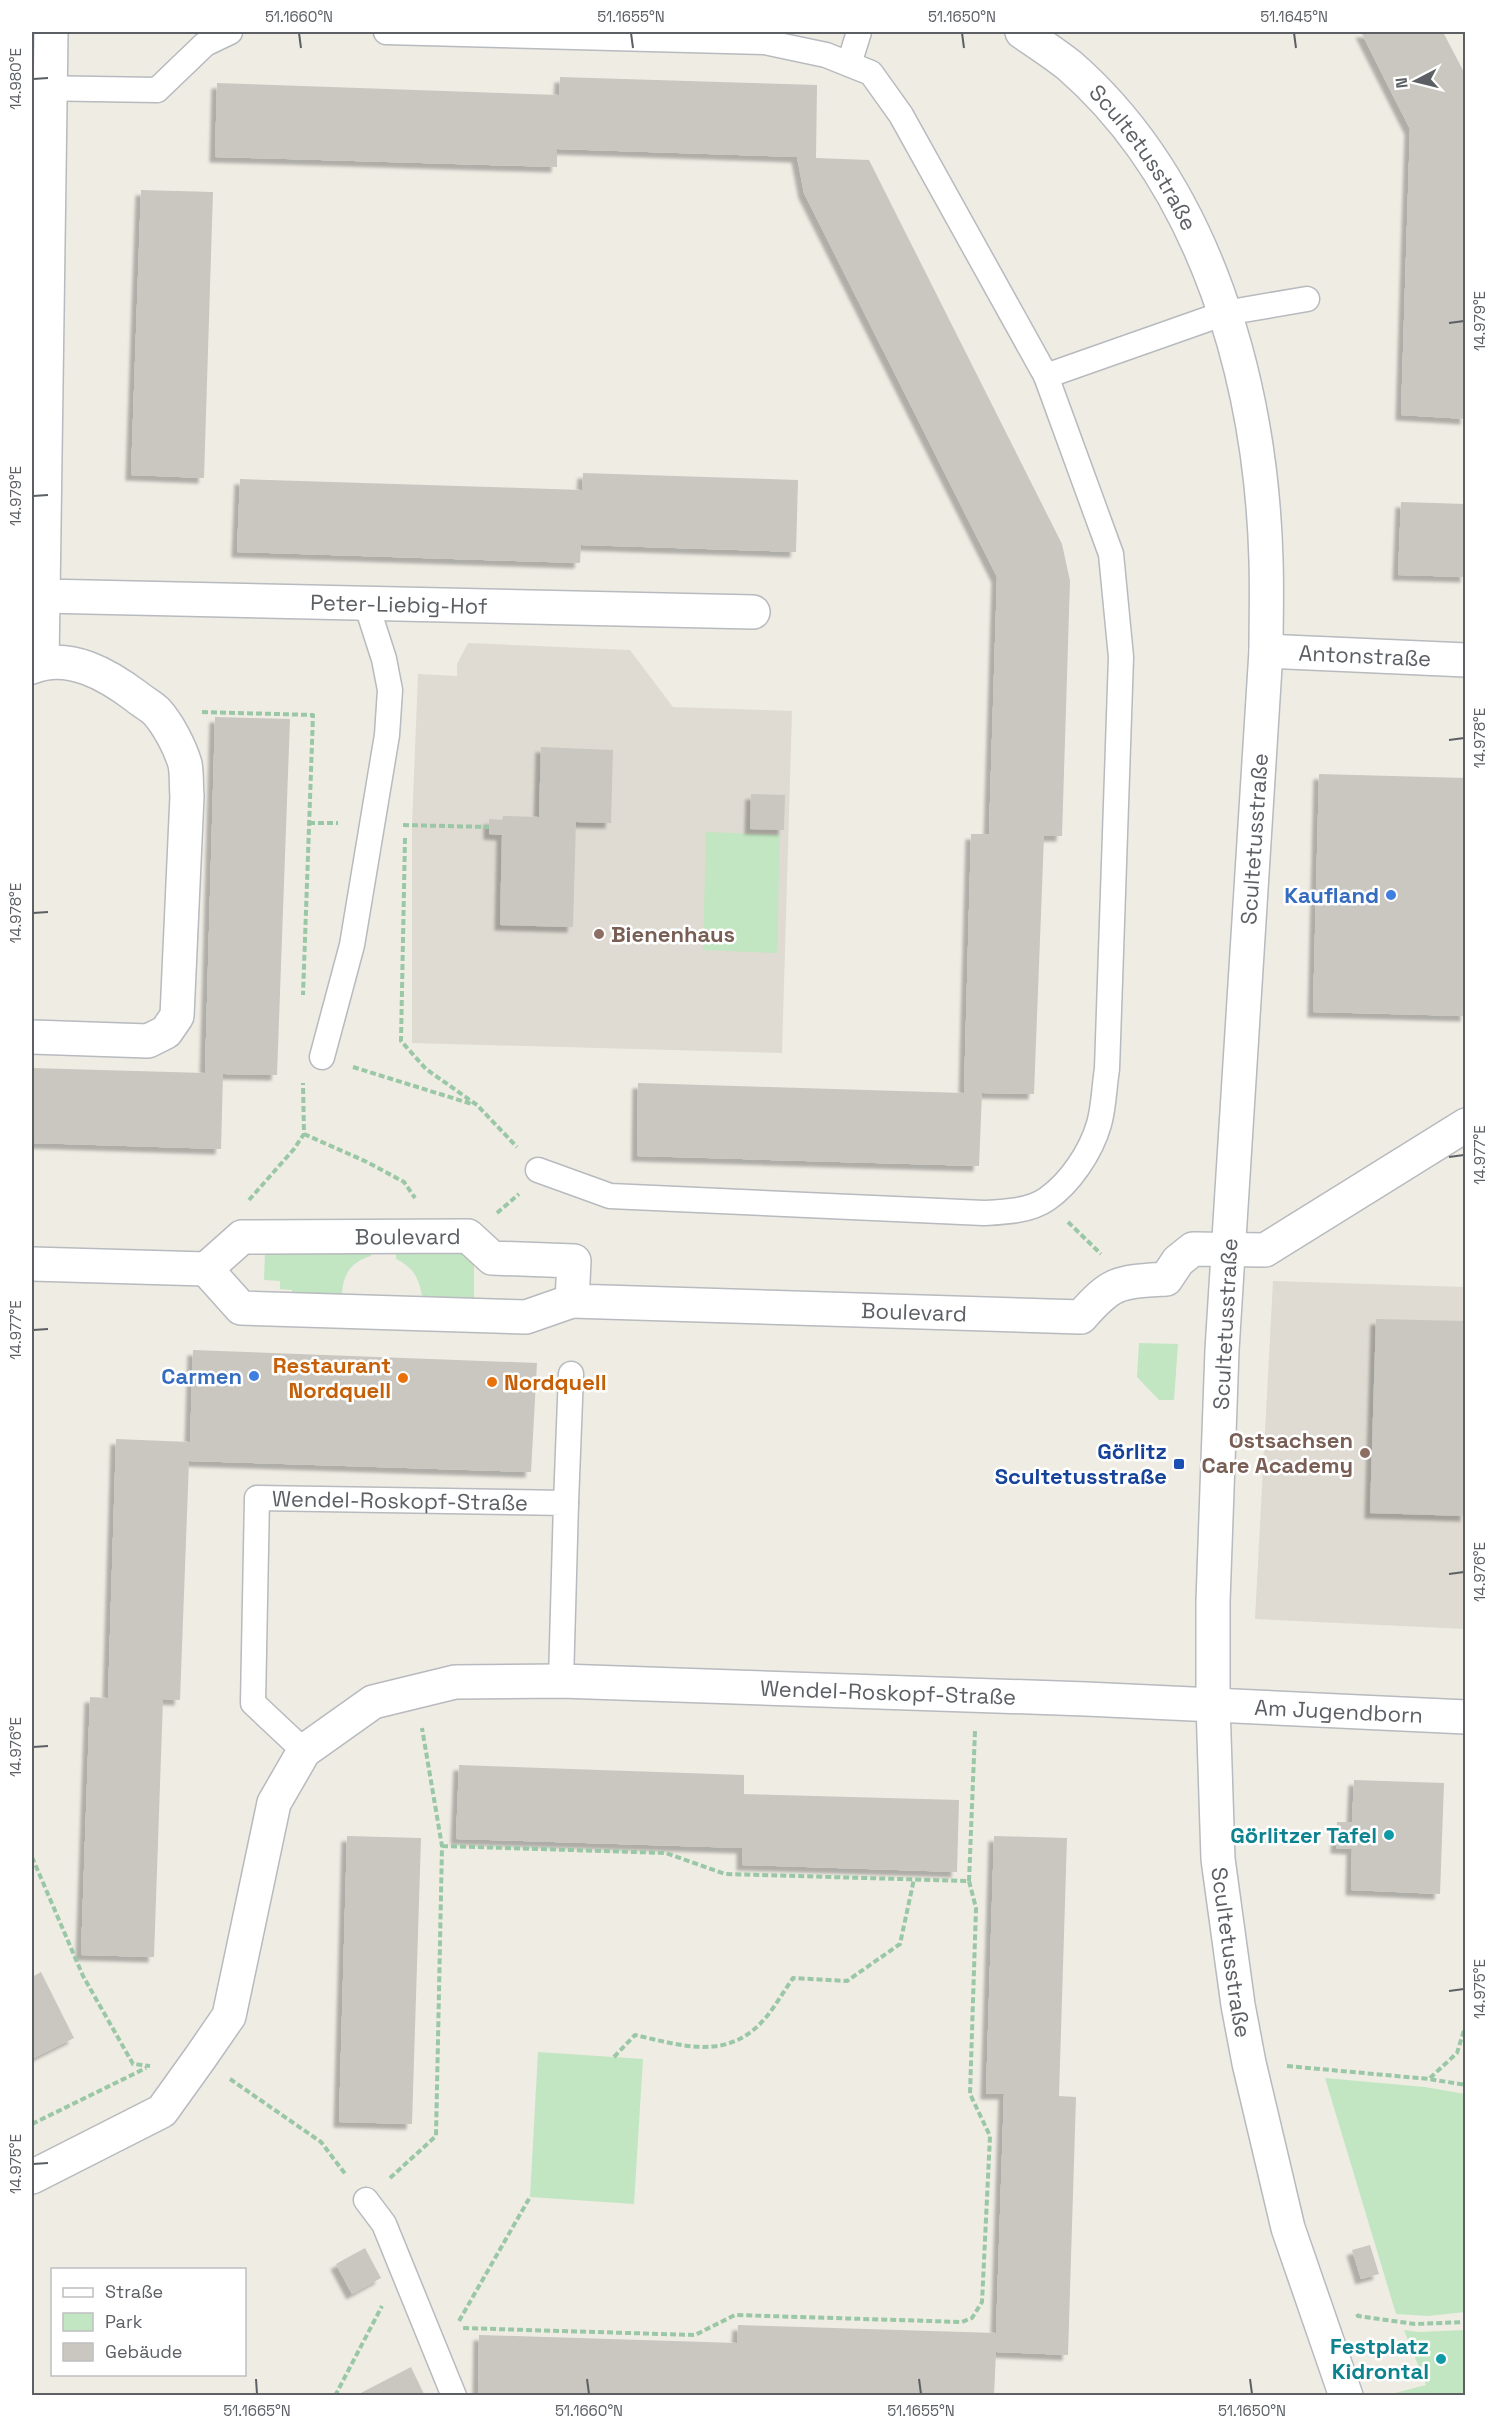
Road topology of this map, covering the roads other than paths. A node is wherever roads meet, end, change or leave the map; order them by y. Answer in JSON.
{"nodes":[{"id":1,"x":51,"y":32,"type":"edge"},
{"id":2,"x":230,"y":32,"type":"edge"},
{"id":3,"x":386,"y":32,"type":"edge"},
{"id":4,"x":859,"y":32,"type":"edge"},
{"id":5,"x":1022,"y":32,"type":"edge"},
{"id":6,"x":849,"y":64,"type":"junction"},
{"id":7,"x":41,"y":89,"type":"edge"},
{"id":8,"x":1307,"y":299,"type":"dead end"},
{"id":9,"x":1225,"y":313,"type":"junction"},
{"id":10,"x":1046,"y":376,"type":"junction"},
{"id":11,"x":43,"y":596,"type":"junction"},
{"id":12,"x":366,"y":603,"type":"junction"},
{"id":13,"x":753,"y":612,"type":"dead end"},
{"id":14,"x":1266,"y":651,"type":"junction"},
{"id":15,"x":1466,"y":660,"type":"edge"},
{"id":16,"x":37,"y":665,"type":"edge"},
{"id":17,"x":32,"y":1037,"type":"edge"},
{"id":18,"x":322,"y":1057,"type":"road end"},
{"id":19,"x":1466,"y":1125,"type":"edge"},
{"id":20,"x":538,"y":1170,"type":"road end"},
{"id":21,"x":1228,"y":1250,"type":"junction"},
{"id":22,"x":32,"y":1264,"type":"edge"},
{"id":23,"x":206,"y":1269,"type":"junction"},
{"id":24,"x":572,"y":1301,"type":"junction"},
{"id":25,"x":571,"y":1374,"type":"dead end"},
{"id":26,"x":566,"y":1503,"type":"junction"},
{"id":27,"x":561,"y":1681,"type":"junction"},
{"id":28,"x":1213,"y":1704,"type":"junction"},
{"id":29,"x":1466,"y":1717,"type":"edge"},
{"id":30,"x":304,"y":1751,"type":"junction"},
{"id":31,"x":32,"y":2177,"type":"edge"},
{"id":32,"x":366,"y":2200,"type":"road end"},
{"id":33,"x":1345,"y":2395,"type":"edge"},
{"id":34,"x":454,"y":2396,"type":"edge"}],
"edges":[{"from":1,"to":7,"type":"street"},
{"from":2,"to":7,"type":"lane"},
{"from":3,"to":6,"type":"lane"},
{"from":4,"to":6,"type":"lane"},
{"from":5,"to":9,"type":"street","name":"Scultetusstraße"},
{"from":6,"to":10,"type":"lane"},
{"from":7,"to":11,"type":"street"},
{"from":8,"to":9,"type":"lane"},
{"from":9,"to":10,"type":"lane"},
{"from":9,"to":14,"type":"street","name":"Scultetusstraße"},
{"from":10,"to":20,"type":"lane"},
{"from":11,"to":12,"type":"street","name":"Peter-Liebig-Hof"},
{"from":11,"to":16,"type":"street"},
{"from":12,"to":13,"type":"street","name":"Peter-Liebig-Hof"},
{"from":12,"to":18,"type":"lane"},
{"from":14,"to":15,"type":"street","name":"Antonstraße"},
{"from":14,"to":21,"type":"street","name":"Scultetusstraße"},
{"from":16,"to":17,"type":"street"},
{"from":19,"to":21,"type":"street"},
{"from":21,"to":24,"type":"street","name":"Boulevard"},
{"from":21,"to":28,"type":"street","name":"Scultetusstraße"},
{"from":22,"to":23,"type":"street"},
{"from":23,"to":24,"type":"street","name":"Boulevard"},
{"from":23,"to":24,"type":"street","name":"Boulevard"},
{"from":25,"to":26,"type":"lane"},
{"from":26,"to":27,"type":"lane"},
{"from":26,"to":30,"type":"lane","name":"Wendel-Roskopf-Straße"},
{"from":27,"to":28,"type":"street","name":"Wendel-Roskopf-Straße"},
{"from":27,"to":30,"type":"street","name":"Wendel-Roskopf-Straße"},
{"from":28,"to":29,"type":"street","name":"Am Jugendborn"},
{"from":28,"to":33,"type":"street","name":"Scultetusstraße"},
{"from":30,"to":31,"type":"street","name":"Wendel-Roskopf-Straße"},
{"from":32,"to":34,"type":"lane"}]}
